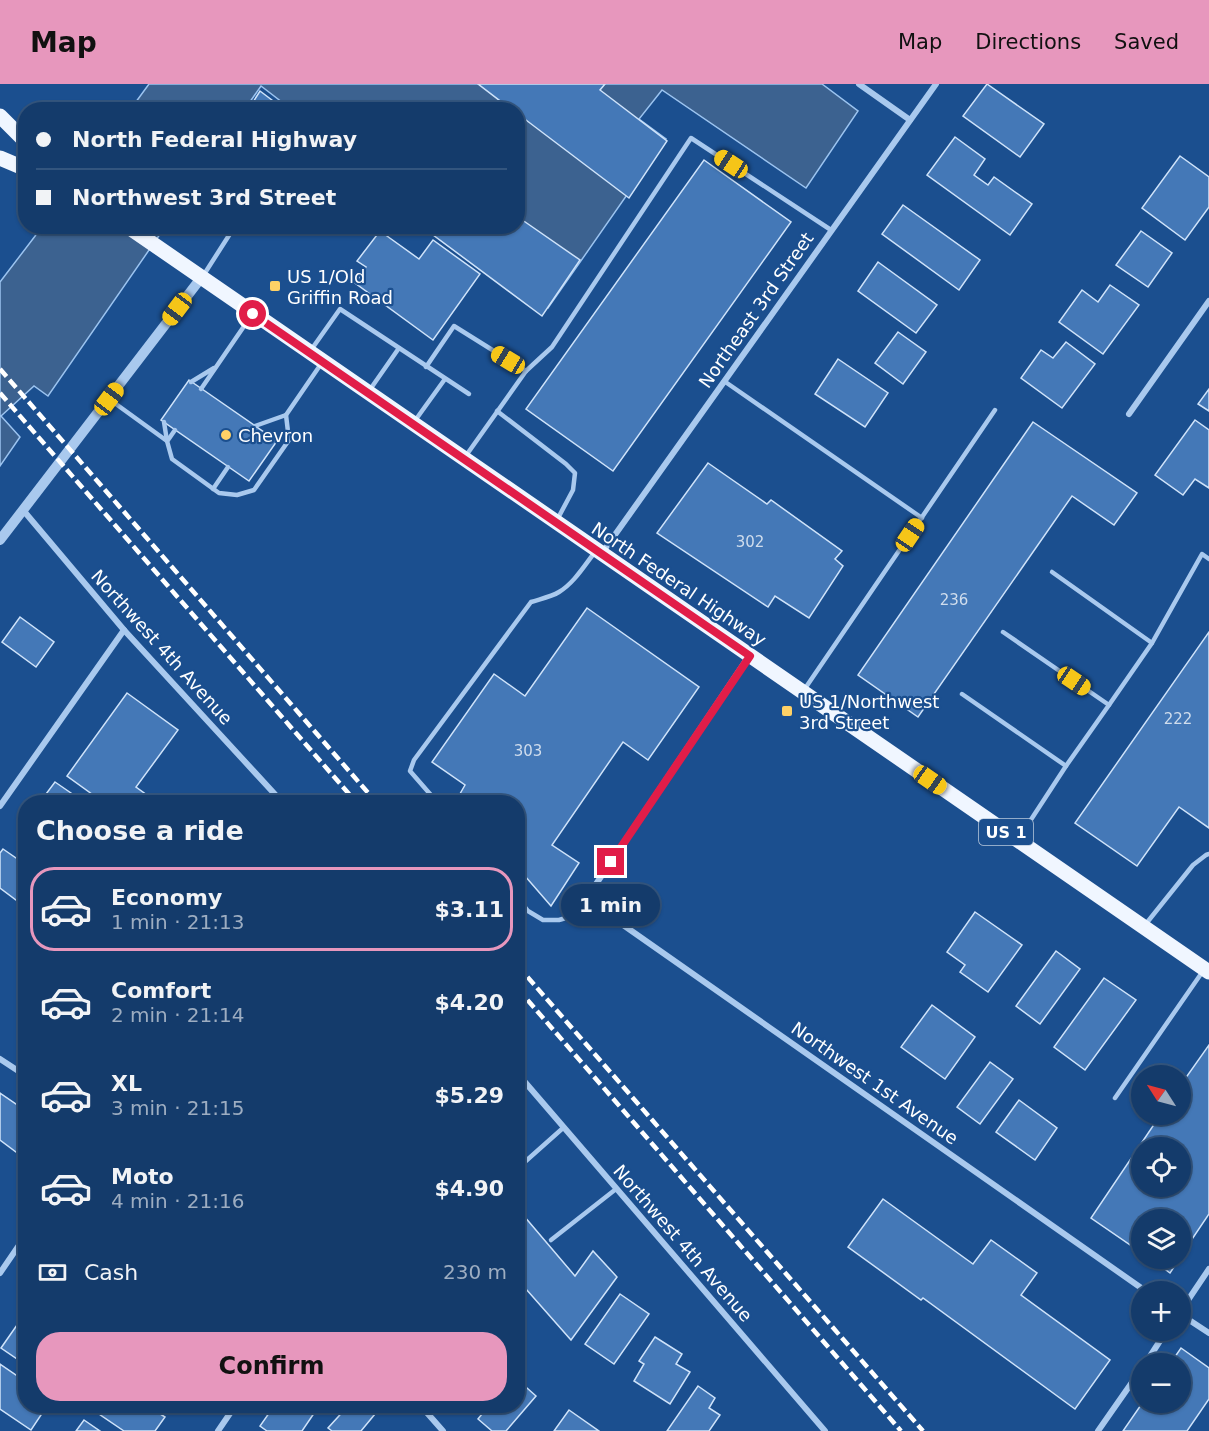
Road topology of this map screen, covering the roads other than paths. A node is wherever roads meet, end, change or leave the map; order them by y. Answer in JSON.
{"nodes":[{"id":1,"x":859,"y":84,"type":"edge"},
{"id":2,"x":936,"y":84,"type":"edge"},
{"id":3,"x":0,"y":116,"type":"edge"},
{"id":4,"x":910,"y":120,"type":"junction"},
{"id":5,"x":18,"y":134,"type":"edge"},
{"id":6,"x":0,"y":158,"type":"edge"},
{"id":7,"x":18,"y":166,"type":"edge"},
{"id":8,"x":831,"y":230,"type":"junction"},
{"id":9,"x":138,"y":234,"type":"edge"},
{"id":10,"x":230,"y":234,"type":"edge"},
{"id":11,"x":201,"y":278,"type":"junction"},
{"id":12,"x":1209,"y":301,"type":"edge"},
{"id":13,"x":253,"y":314,"type":"junction"},
{"id":14,"x":399,"y":348,"type":"junction"},
{"id":15,"x":310,"y":353,"type":"junction"},
{"id":16,"x":323,"y":362,"type":"junction"},
{"id":17,"x":217,"y":367,"type":"junction"},
{"id":18,"x":426,"y":367,"type":"junction"},
{"id":19,"x":526,"y":371,"type":"junction"},
{"id":20,"x":445,"y":379,"type":"junction"},
{"id":21,"x":724,"y":381,"type":"junction"},
{"id":22,"x":191,"y":382,"type":"dead end"},
{"id":23,"x":201,"y":389,"type":"dead end"},
{"id":24,"x":368,"y":393,"type":"junction"},
{"id":25,"x":469,"y":394,"type":"dead end"},
{"id":26,"x":109,"y":399,"type":"junction"},
{"id":27,"x":995,"y":410,"type":"dead end"},
{"id":28,"x":497,"y":411,"type":"junction"},
{"id":29,"x":1130,"y":414,"type":"dead end"},
{"id":30,"x":286,"y":415,"type":"junction"},
{"id":31,"x":164,"y":422,"type":"dead end"},
{"id":32,"x":413,"y":424,"type":"junction"},
{"id":33,"x":255,"y":426,"type":"dead end"},
{"id":34,"x":175,"y":430,"type":"dead end"},
{"id":35,"x":167,"y":441,"type":"junction"},
{"id":36,"x":463,"y":459,"type":"junction"},
{"id":37,"x":228,"y":467,"type":"dead end"},
{"id":38,"x":213,"y":489,"type":"junction"},
{"id":39,"x":23,"y":510,"type":"junction"},
{"id":40,"x":922,"y":518,"type":"junction"},
{"id":41,"x":555,"y":522,"type":"junction"},
{"id":42,"x":0,"y":540,"type":"edge"},
{"id":43,"x":599,"y":552,"type":"junction"},
{"id":44,"x":1209,"y":560,"type":"edge"},
{"id":45,"x":1052,"y":572,"type":"dead end"},
{"id":46,"x":124,"y":630,"type":"junction"},
{"id":47,"x":1003,"y":632,"type":"dead end"},
{"id":48,"x":1152,"y":643,"type":"junction"},
{"id":49,"x":750,"y":656,"type":"junction"},
{"id":50,"x":803,"y":693,"type":"junction"},
{"id":51,"x":962,"y":694,"type":"dead end"},
{"id":52,"x":1109,"y":705,"type":"junction"},
{"id":53,"x":1066,"y":766,"type":"junction"},
{"id":54,"x":276,"y":795,"type":"edge"},
{"id":55,"x":431,"y":795,"type":"edge"},
{"id":56,"x":0,"y":806,"type":"edge"},
{"id":57,"x":1018,"y":840,"type":"junction"},
{"id":58,"x":1209,"y":854,"type":"edge"},
{"id":59,"x":586,"y":900,"type":"junction"},
{"id":60,"x":525,"y":907,"type":"edge"},
{"id":61,"x":1143,"y":927,"type":"junction"},
{"id":62,"x":1207,"y":971,"type":"edge"},
{"id":63,"x":0,"y":1059,"type":"edge"},
{"id":64,"x":18,"y":1071,"type":"edge"},
{"id":65,"x":525,"y":1082,"type":"edge"},
{"id":66,"x":1114,"y":1098,"type":"dead end"},
{"id":67,"x":563,"y":1128,"type":"junction"},
{"id":68,"x":525,"y":1162,"type":"edge"},
{"id":69,"x":616,"y":1189,"type":"junction"},
{"id":70,"x":551,"y":1239,"type":"dead end"},
{"id":71,"x":18,"y":1247,"type":"edge"},
{"id":72,"x":1209,"y":1269,"type":"edge"},
{"id":73,"x":0,"y":1273,"type":"edge"},
{"id":74,"x":1132,"y":1281,"type":"edge"},
{"id":75,"x":1191,"y":1296,"type":"edge"},
{"id":76,"x":1191,"y":1321,"type":"edge"},
{"id":77,"x":1209,"y":1334,"type":"edge"},
{"id":78,"x":1131,"y":1384,"type":"edge"},
{"id":79,"x":230,"y":1413,"type":"edge"},
{"id":80,"x":427,"y":1413,"type":"edge"},
{"id":81,"x":218,"y":1431,"type":"edge"},
{"id":82,"x":443,"y":1431,"type":"edge"},
{"id":83,"x":825,"y":1431,"type":"edge"},
{"id":84,"x":1098,"y":1431,"type":"edge"}],
"edges":[{"from":1,"to":4,"type":"street"},
{"from":2,"to":4,"type":"street","name":"Northeast 3rd Street"},
{"from":3,"to":5,"type":"main road"},
{"from":4,"to":8,"type":"street","name":"Northeast 3rd Street"},
{"from":6,"to":7,"type":"main road"},
{"from":8,"to":19,"type":"lane"},
{"from":8,"to":21,"type":"street","name":"Northeast 3rd Street"},
{"from":9,"to":11,"type":"main road","name":"North Federal Highway","number":"US 1"},
{"from":10,"to":11,"type":"lane"},
{"from":11,"to":13,"type":"main road","name":"North Federal Highway","number":"US 1"},
{"from":11,"to":26,"type":"street"},
{"from":12,"to":29,"type":"street"},
{"from":13,"to":15,"type":"main road","name":"North Federal Highway","number":"US 1"},
{"from":13,"to":17,"type":"lane"},
{"from":14,"to":15,"type":"lane"},
{"from":14,"to":18,"type":"lane"},
{"from":14,"to":24,"type":"lane"},
{"from":15,"to":16,"type":"main road","name":"North Federal Highway","number":"US 1"},
{"from":16,"to":24,"type":"main road","name":"North Federal Highway","number":"US 1"},
{"from":16,"to":30,"type":"lane"},
{"from":17,"to":22,"type":"lane"},
{"from":17,"to":23,"type":"lane"},
{"from":18,"to":19,"type":"lane"},
{"from":18,"to":20,"type":"lane"},
{"from":19,"to":28,"type":"lane"},
{"from":20,"to":25,"type":"lane"},
{"from":20,"to":32,"type":"lane"},
{"from":21,"to":40,"type":"lane"},
{"from":21,"to":43,"type":"street","name":"Northeast 3rd Street"},
{"from":24,"to":32,"type":"main road","name":"North Federal Highway","number":"US 1"},
{"from":26,"to":35,"type":"lane"},
{"from":26,"to":39,"type":"street"},
{"from":27,"to":40,"type":"lane"},
{"from":28,"to":36,"type":"lane"},
{"from":28,"to":41,"type":"lane"},
{"from":30,"to":33,"type":"lane"},
{"from":30,"to":38,"type":"lane"},
{"from":31,"to":35,"type":"lane"},
{"from":32,"to":36,"type":"main road","name":"North Federal Highway","number":"US 1"},
{"from":34,"to":35,"type":"lane"},
{"from":35,"to":38,"type":"lane"},
{"from":36,"to":41,"type":"main road","name":"North Federal Highway","number":"US 1"},
{"from":37,"to":38,"type":"lane"},
{"from":39,"to":42,"type":"street"},
{"from":39,"to":46,"type":"street","name":"Northwest 4th Avenue"},
{"from":40,"to":50,"type":"lane"},
{"from":41,"to":43,"type":"main road","name":"North Federal Highway","number":"US 1"},
{"from":43,"to":49,"type":"main road","name":"North Federal Highway","number":"US 1"},
{"from":43,"to":55,"type":"lane"},
{"from":44,"to":48,"type":"lane"},
{"from":45,"to":48,"type":"lane"},
{"from":46,"to":54,"type":"street","name":"Northwest 4th Avenue"},
{"from":46,"to":56,"type":"street"},
{"from":47,"to":52,"type":"lane"},
{"from":48,"to":52,"type":"lane"},
{"from":49,"to":50,"type":"main road","name":"North Federal Highway","number":"US 1"},
{"from":49,"to":59,"type":"street"},
{"from":50,"to":57,"type":"main road","name":"North Federal Highway","number":"US 1"},
{"from":51,"to":53,"type":"lane"},
{"from":52,"to":53,"type":"lane"},
{"from":53,"to":57,"type":"lane"},
{"from":57,"to":61,"type":"main road","name":"North Federal Highway","number":"US 1"},
{"from":58,"to":61,"type":"lane"},
{"from":59,"to":60,"type":"lane"},
{"from":59,"to":74,"type":"street","name":"Northwest 1st Avenue"},
{"from":61,"to":62,"type":"main road","name":"North Federal Highway","number":"US 1"},
{"from":62,"to":66,"type":"lane"},
{"from":63,"to":64,"type":"street"},
{"from":65,"to":67,"type":"street","name":"Northwest 4th Avenue"},
{"from":67,"to":68,"type":"lane"},
{"from":67,"to":69,"type":"street","name":"Northwest 4th Avenue"},
{"from":69,"to":70,"type":"lane"},
{"from":69,"to":83,"type":"street","name":"Northwest 4th Avenue"},
{"from":71,"to":73,"type":"street"},
{"from":72,"to":75,"type":"street"},
{"from":76,"to":77,"type":"street"},
{"from":78,"to":84,"type":"street"},
{"from":79,"to":81,"type":"street"},
{"from":80,"to":82,"type":"street"}]}
